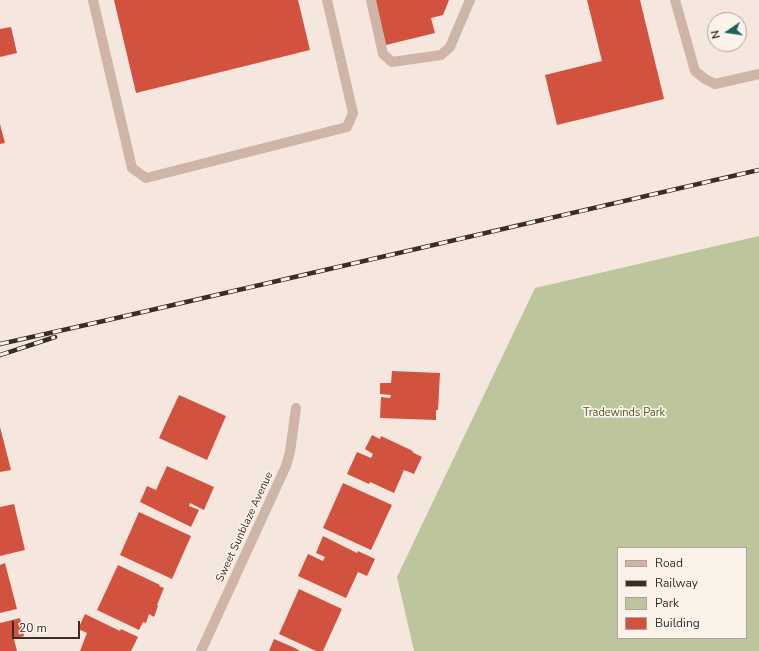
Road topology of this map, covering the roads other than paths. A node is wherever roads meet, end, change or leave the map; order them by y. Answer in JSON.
{"nodes":[{"id":1,"x":93,"y":0,"type":"edge"},
{"id":2,"x":327,"y":0,"type":"edge"},
{"id":3,"x":371,"y":0,"type":"edge"},
{"id":4,"x":470,"y":0,"type":"edge"},
{"id":5,"x":675,"y":0,"type":"edge"},
{"id":6,"x":759,"y":74,"type":"edge"},
{"id":7,"x":296,"y":408,"type":"dead end"},
{"id":8,"x":201,"y":651,"type":"edge"}],
"edges":[{"from":1,"to":2,"type":"street"},
{"from":3,"to":4,"type":"street"},
{"from":5,"to":6,"type":"street"},
{"from":7,"to":8,"type":"street","name":"Sweet Sunblaze Avenue"}]}
